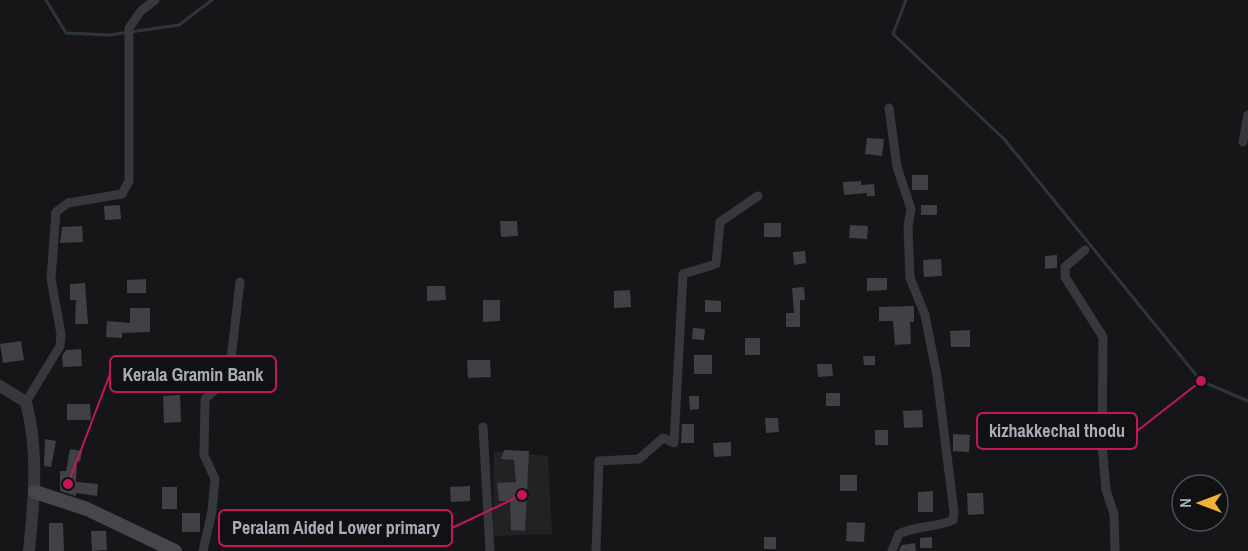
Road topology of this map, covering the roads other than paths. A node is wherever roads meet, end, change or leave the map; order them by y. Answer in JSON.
{"nodes":[{"id":1,"x":155,"y":0,"type":"edge"},
{"id":2,"x":890,"y":108,"type":"dead end"},
{"id":3,"x":1248,"y":115,"type":"edge"},
{"id":4,"x":1243,"y":142,"type":"dead end"},
{"id":5,"x":758,"y":196,"type":"dead end"},
{"id":6,"x":1085,"y":250,"type":"dead end"},
{"id":7,"x":240,"y":282,"type":"dead end"},
{"id":8,"x":0,"y":386,"type":"edge"},
{"id":9,"x":26,"y":402,"type":"junction"},
{"id":10,"x":483,"y":427,"type":"dead end"},
{"id":11,"x":35,"y":492,"type":"junction"},
{"id":12,"x":29,"y":551,"type":"edge"},
{"id":13,"x":175,"y":551,"type":"edge"},
{"id":14,"x":203,"y":551,"type":"edge"},
{"id":15,"x":490,"y":551,"type":"edge"},
{"id":16,"x":596,"y":551,"type":"edge"},
{"id":17,"x":892,"y":551,"type":"edge"},
{"id":18,"x":1115,"y":551,"type":"edge"}],
"edges":[{"from":1,"to":9,"type":"street"},
{"from":2,"to":17,"type":"street"},
{"from":3,"to":4,"type":"street"},
{"from":5,"to":16,"type":"street"},
{"from":6,"to":18,"type":"street"},
{"from":7,"to":14,"type":"street"},
{"from":8,"to":9,"type":"street"},
{"from":9,"to":11,"type":"street"},
{"from":10,"to":15,"type":"street"},
{"from":11,"to":12,"type":"street"},
{"from":11,"to":13,"type":"main road"}]}
